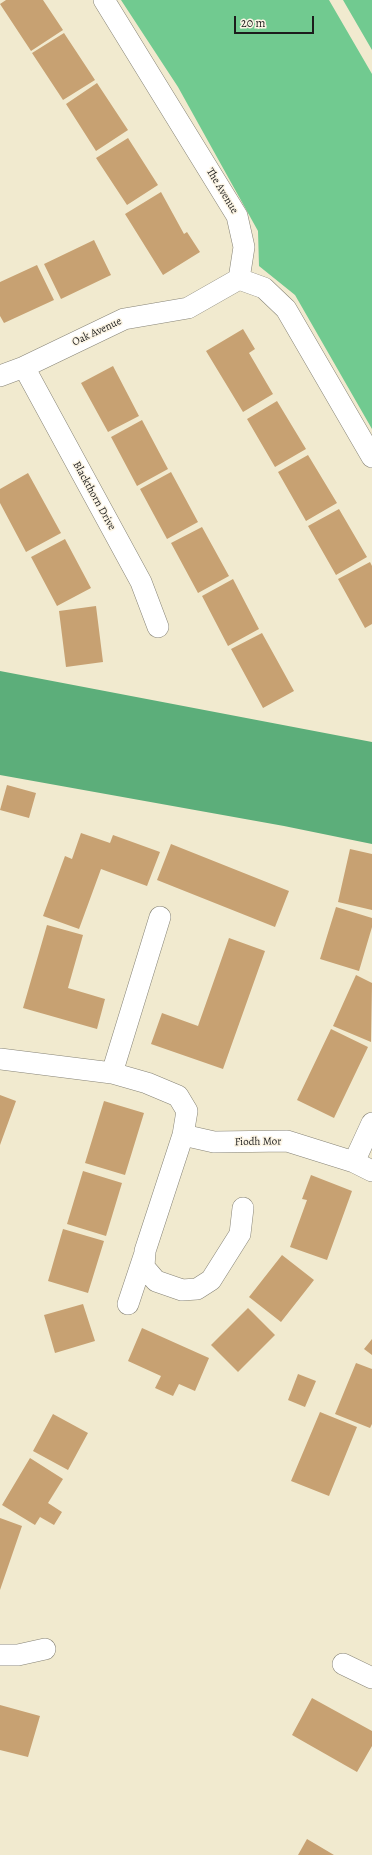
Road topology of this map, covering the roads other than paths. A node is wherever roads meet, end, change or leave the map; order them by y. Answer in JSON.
{"nodes":[{"id":1,"x":104,"y":0,"type":"edge"},
{"id":2,"x":239,"y":279,"type":"junction"},
{"id":3,"x":24,"y":367,"type":"junction"},
{"id":4,"x":0,"y":376,"type":"edge"},
{"id":5,"x":372,"y":457,"type":"edge"},
{"id":6,"x":158,"y":627,"type":"dead end"},
{"id":7,"x":160,"y":917,"type":"dead end"},
{"id":8,"x":0,"y":1059,"type":"edge"},
{"id":9,"x":112,"y":1073,"type":"junction"},
{"id":10,"x":372,"y":1123,"type":"edge"},
{"id":11,"x":183,"y":1135,"type":"junction"},
{"id":12,"x":363,"y":1166,"type":"edge"},
{"id":13,"x":243,"y":1208,"type":"dead end"},
{"id":14,"x":145,"y":1251,"type":"junction"},
{"id":15,"x":128,"y":1304,"type":"dead end"},
{"id":16,"x":45,"y":1649,"type":"dead end"},
{"id":17,"x":0,"y":1655,"type":"edge"},
{"id":18,"x":343,"y":1664,"type":"dead end"},
{"id":19,"x":372,"y":1678,"type":"edge"}],
"edges":[{"from":1,"to":2,"type":"street","name":"The Avenue"},
{"from":2,"to":3,"type":"street","name":"Oak Avenue"},
{"from":2,"to":5,"type":"street"},
{"from":3,"to":4,"type":"street","name":"Oak Avenue"},
{"from":3,"to":6,"type":"street","name":"Blackthorn Drive"},
{"from":7,"to":9,"type":"street"},
{"from":8,"to":9,"type":"street"},
{"from":9,"to":11,"type":"street"},
{"from":10,"to":12,"type":"street","name":"Fiodh Mor"},
{"from":11,"to":12,"type":"street","name":"Fiodh Mor"},
{"from":11,"to":14,"type":"street"},
{"from":13,"to":14,"type":"street"},
{"from":14,"to":15,"type":"street"},
{"from":16,"to":17,"type":"street"},
{"from":18,"to":19,"type":"street"}]}
